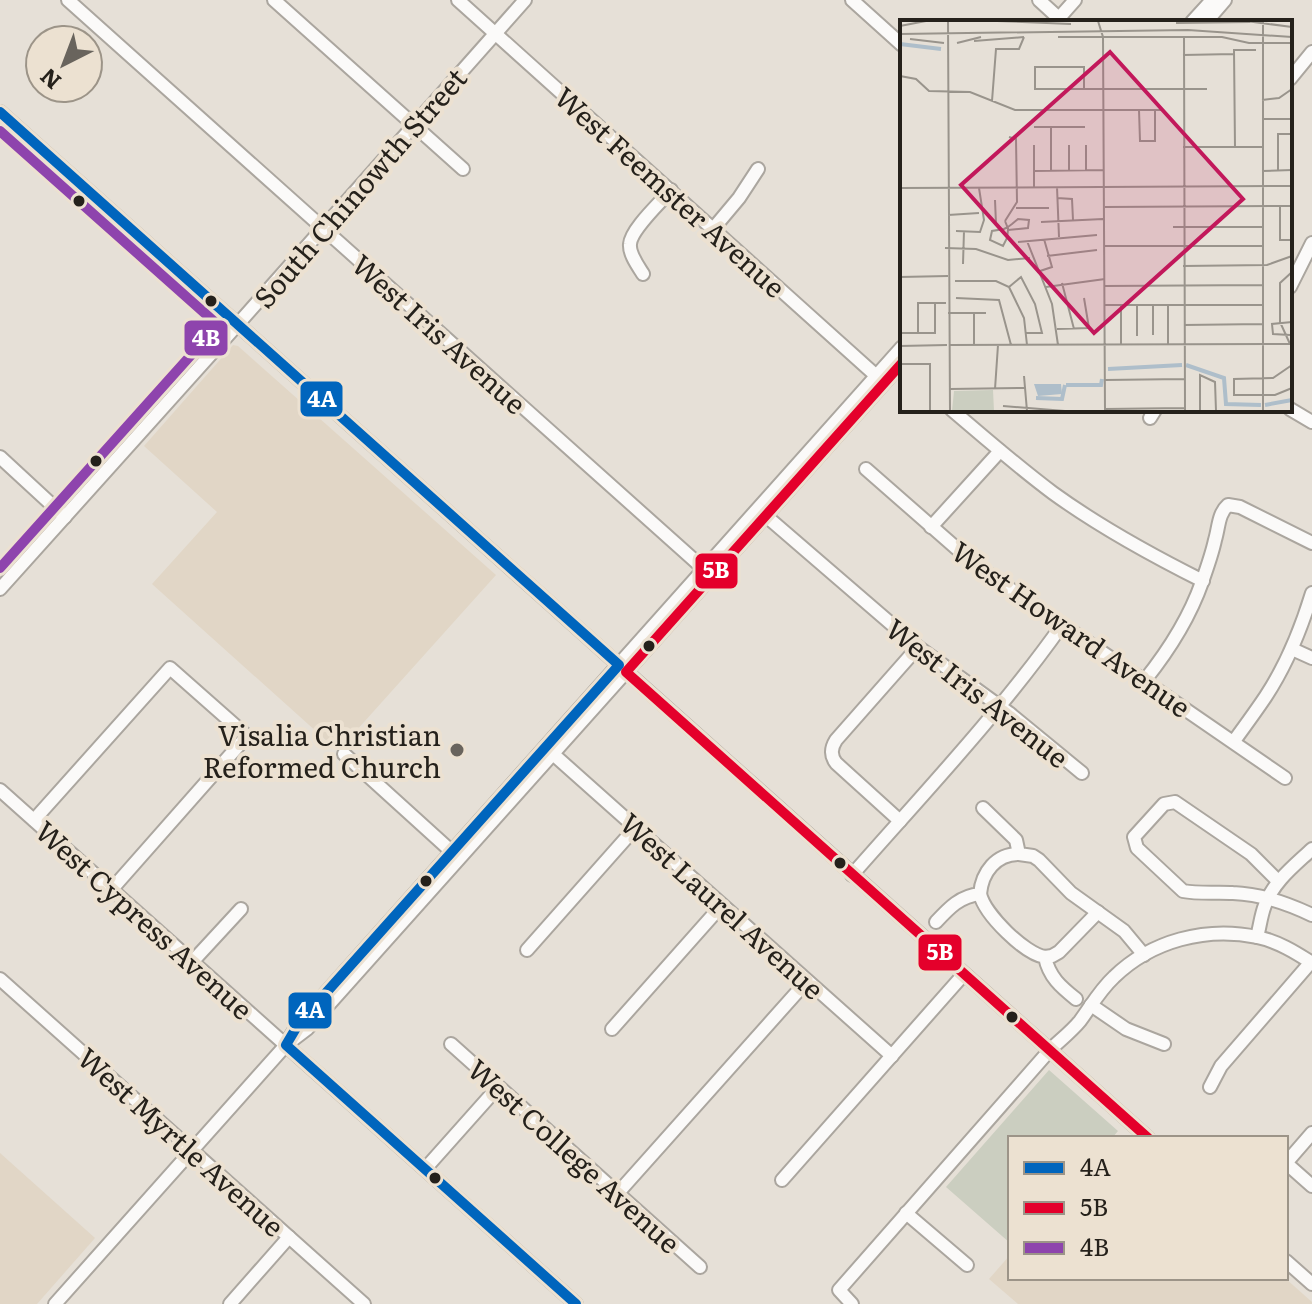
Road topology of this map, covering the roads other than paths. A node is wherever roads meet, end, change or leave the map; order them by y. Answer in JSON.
{"nodes":[{"id":1,"x":68,"y":0,"type":"edge"},
{"id":2,"x":274,"y":0,"type":"edge"},
{"id":3,"x":458,"y":0,"type":"edge"},
{"id":4,"x":525,"y":0,"type":"edge"},
{"id":5,"x":852,"y":0,"type":"edge"},
{"id":6,"x":1039,"y":0,"type":"edge"},
{"id":7,"x":1075,"y":0,"type":"edge"},
{"id":8,"x":1212,"y":0,"type":"edge"},
{"id":9,"x":1225,"y":0,"type":"edge"},
{"id":10,"x":1061,"y":20,"type":"edge"},
{"id":11,"x":1194,"y":20,"type":"edge"},
{"id":12,"x":1208,"y":20,"type":"edge"},
{"id":13,"x":495,"y":34,"type":"junction"},
{"id":14,"x":900,"y":43,"type":"edge"},
{"id":15,"x":1312,"y":52,"type":"edge"},
{"id":16,"x":1292,"y":77,"type":"edge"},
{"id":17,"x":0,"y":112,"type":"edge"},
{"id":18,"x":413,"y":125,"type":"junction"},
{"id":19,"x":463,"y":169,"type":"dead end"},
{"id":20,"x":758,"y":169,"type":"dead end"},
{"id":21,"x":671,"y":190,"type":"junction"},
{"id":22,"x":322,"y":228,"type":"junction"},
{"id":23,"x":713,"y":229,"type":"junction"},
{"id":24,"x":1312,"y":243,"type":"edge"},
{"id":25,"x":643,"y":274,"type":"dead end"},
{"id":26,"x":1292,"y":283,"type":"edge"},
{"id":27,"x":238,"y":324,"type":"junction"},
{"id":28,"x":900,"y":350,"type":"edge"},
{"id":29,"x":900,"y":365,"type":"edge"},
{"id":30,"x":881,"y":379,"type":"junction"},
{"id":31,"x":1292,"y":410,"type":"edge"},
{"id":32,"x":954,"y":412,"type":"edge"},
{"id":33,"x":1312,"y":422,"type":"edge"},
{"id":34,"x":1000,"y":451,"type":"junction"},
{"id":35,"x":0,"y":457,"type":"edge"},
{"id":36,"x":866,"y":469,"type":"dead end"},
{"id":37,"x":766,"y":516,"type":"junction"},
{"id":38,"x":65,"y":517,"type":"junction"},
{"id":39,"x":931,"y":527,"type":"junction"},
{"id":40,"x":1312,"y":543,"type":"edge"},
{"id":41,"x":719,"y":568,"type":"junction"},
{"id":42,"x":704,"y":569,"type":"junction"},
{"id":43,"x":1203,"y":581,"type":"junction"},
{"id":44,"x":0,"y":589,"type":"edge"},
{"id":45,"x":1312,"y":593,"type":"edge"},
{"id":46,"x":1062,"y":625,"type":"junction"},
{"id":47,"x":918,"y":647,"type":"junction"},
{"id":48,"x":1292,"y":649,"type":"junction"},
{"id":49,"x":1312,"y":658,"type":"edge"},
{"id":50,"x":622,"y":669,"type":"junction"},
{"id":51,"x":1145,"y":680,"type":"junction"},
{"id":52,"x":1001,"y":707,"type":"junction"},
{"id":53,"x":1234,"y":741,"type":"junction"},
{"id":54,"x":344,"y":754,"type":"dead end"},
{"id":55,"x":553,"y":754,"type":"junction"},
{"id":56,"x":536,"y":757,"type":"junction"},
{"id":57,"x":1082,"y":773,"type":"dead end"},
{"id":58,"x":1285,"y":778,"type":"dead end"},
{"id":59,"x":0,"y":790,"type":"edge"},
{"id":60,"x":983,"y":808,"type":"dead end"},
{"id":61,"x":34,"y":820,"type":"junction"},
{"id":62,"x":900,"y":821,"type":"junction"},
{"id":63,"x":636,"y":827,"type":"junction"},
{"id":64,"x":1312,"y":849,"type":"edge"},
{"id":65,"x":451,"y":851,"type":"junction"},
{"id":66,"x":1019,"y":854,"type":"junction"},
{"id":67,"x":852,"y":875,"type":"junction"},
{"id":68,"x":1278,"y":881,"type":"junction"},
{"id":69,"x":112,"y":889,"type":"junction"},
{"id":70,"x":980,"y":894,"type":"junction"},
{"id":71,"x":425,"y":898,"type":"junction"},
{"id":72,"x":1268,"y":899,"type":"junction"},
{"id":73,"x":722,"y":905,"type":"junction"},
{"id":74,"x":241,"y":909,"type":"dead end"},
{"id":75,"x":1098,"y":912,"type":"junction"},
{"id":76,"x":1312,"y":915,"type":"edge"},
{"id":77,"x":936,"y":922,"type":"dead end"},
{"id":78,"x":1257,"y":937,"type":"junction"},
{"id":79,"x":527,"y":950,"type":"dead end"},
{"id":80,"x":1144,"y":955,"type":"junction"},
{"id":81,"x":1045,"y":957,"type":"junction"},
{"id":82,"x":193,"y":961,"type":"junction"},
{"id":83,"x":1311,"y":963,"type":"edge"},
{"id":84,"x":964,"y":974,"type":"junction"},
{"id":85,"x":0,"y":979,"type":"edge"},
{"id":86,"x":807,"y":981,"type":"junction"},
{"id":87,"x":1076,"y":999,"type":"dead end"},
{"id":88,"x":1091,"y":1005,"type":"junction"},
{"id":89,"x":612,"y":1029,"type":"dead end"},
{"id":90,"x":451,"y":1044,"type":"dead end"},
{"id":91,"x":1164,"y":1044,"type":"dead end"},
{"id":92,"x":286,"y":1045,"type":"junction"},
{"id":93,"x":1049,"y":1051,"type":"junction"},
{"id":94,"x":892,"y":1056,"type":"junction"},
{"id":95,"x":498,"y":1087,"type":"junction"},
{"id":96,"x":1210,"y":1087,"type":"dead end"},
{"id":97,"x":1312,"y":1133,"type":"edge"},
{"id":98,"x":1146,"y":1136,"type":"edge"},
{"id":99,"x":192,"y":1149,"type":"junction"},
{"id":100,"x":1288,"y":1161,"type":"edge"},
{"id":101,"x":1288,"y":1165,"type":"edge"},
{"id":102,"x":425,"y":1169,"type":"junction"},
{"id":103,"x":782,"y":1180,"type":"dead end"},
{"id":104,"x":1312,"y":1186,"type":"edge"},
{"id":105,"x":617,"y":1194,"type":"junction"},
{"id":106,"x":906,"y":1213,"type":"junction"},
{"id":107,"x":289,"y":1237,"type":"junction"},
{"id":108,"x":1288,"y":1263,"type":"edge"},
{"id":109,"x":967,"y":1265,"type":"dead end"},
{"id":110,"x":700,"y":1267,"type":"dead end"},
{"id":111,"x":1312,"y":1284,"type":"edge"},
{"id":112,"x":55,"y":1304,"type":"edge"},
{"id":113,"x":230,"y":1304,"type":"edge"},
{"id":114,"x":364,"y":1304,"type":"edge"},
{"id":115,"x":576,"y":1304,"type":"edge"},
{"id":116,"x":852,"y":1304,"type":"edge"}],
"edges":[{"from":1,"to":22,"type":"street","name":"West Iris Avenue"},
{"from":2,"to":18,"type":"street"},
{"from":3,"to":13,"type":"street","name":"West Feemster Avenue"},
{"from":4,"to":13,"type":"street","name":"South Chinowth Street"},
{"from":5,"to":14,"type":"street"},
{"from":6,"to":10,"type":"street"},
{"from":7,"to":10,"type":"street"},
{"from":8,"to":11,"type":"street"},
{"from":9,"to":12,"type":"street"},
{"from":13,"to":18,"type":"street","name":"South Chinowth Street"},
{"from":13,"to":21,"type":"street","name":"West Feemster Avenue"},
{"from":15,"to":16,"type":"street"},
{"from":17,"to":27,"type":"street"},
{"from":18,"to":19,"type":"street"},
{"from":18,"to":22,"type":"street","name":"South Chinowth Street"},
{"from":20,"to":23,"type":"street"},
{"from":21,"to":23,"type":"street","name":"West Feemster Avenue"},
{"from":21,"to":25,"type":"street"},
{"from":22,"to":27,"type":"street","name":"South Chinowth Street"},
{"from":22,"to":42,"type":"street","name":"West Iris Avenue"},
{"from":23,"to":30,"type":"street","name":"West Feemster Avenue"},
{"from":24,"to":26,"type":"street"},
{"from":27,"to":38,"type":"street","name":"South Chinowth Street"},
{"from":27,"to":50,"type":"street"},
{"from":28,"to":30,"type":"street"},
{"from":29,"to":30,"type":"street"},
{"from":30,"to":37,"type":"street"},
{"from":30,"to":42,"type":"street"},
{"from":31,"to":33,"type":"street"},
{"from":32,"to":34,"type":"street"},
{"from":34,"to":39,"type":"street"},
{"from":34,"to":43,"type":"street"},
{"from":35,"to":38,"type":"street"},
{"from":36,"to":39,"type":"street","name":"West Howard Avenue"},
{"from":37,"to":41,"type":"street"},
{"from":37,"to":47,"type":"street","name":"West Iris Avenue"},
{"from":38,"to":44,"type":"street","name":"South Chinowth Street"},
{"from":39,"to":46,"type":"street","name":"West Howard Avenue"},
{"from":40,"to":43,"type":"street"},
{"from":41,"to":42,"type":"street"},
{"from":41,"to":50,"type":"street"},
{"from":42,"to":50,"type":"street"},
{"from":43,"to":51,"type":"street"},
{"from":45,"to":48,"type":"street"},
{"from":46,"to":51,"type":"street","name":"West Howard Avenue"},
{"from":46,"to":52,"type":"street"},
{"from":47,"to":52,"type":"street","name":"West Iris Avenue"},
{"from":47,"to":62,"type":"street"},
{"from":48,"to":49,"type":"street"},
{"from":48,"to":53,"type":"street"},
{"from":50,"to":55,"type":"street"},
{"from":50,"to":56,"type":"street"},
{"from":50,"to":67,"type":"street"},
{"from":51,"to":53,"type":"street","name":"West Howard Avenue"},
{"from":52,"to":57,"type":"street","name":"West Iris Avenue"},
{"from":52,"to":62,"type":"street"},
{"from":53,"to":58,"type":"street","name":"West Howard Avenue"},
{"from":54,"to":65,"type":"street"},
{"from":55,"to":56,"type":"street"},
{"from":55,"to":63,"type":"street","name":"West Laurel Avenue"},
{"from":55,"to":71,"type":"street"},
{"from":56,"to":65,"type":"street"},
{"from":59,"to":61,"type":"street","name":"West Cypress Avenue"},
{"from":60,"to":66,"type":"street"},
{"from":61,"to":69,"type":"street","name":"West Cypress Avenue"},
{"from":61,"to":69,"type":"street"},
{"from":62,"to":67,"type":"street"},
{"from":63,"to":73,"type":"street","name":"West Laurel Avenue"},
{"from":63,"to":79,"type":"street"},
{"from":64,"to":68,"type":"street"},
{"from":65,"to":71,"type":"street"},
{"from":65,"to":92,"type":"street"},
{"from":66,"to":70,"type":"street"},
{"from":66,"to":75,"type":"street"},
{"from":67,"to":84,"type":"street"},
{"from":68,"to":72,"type":"street"},
{"from":68,"to":72,"type":"street"},
{"from":69,"to":82,"type":"street","name":"West Cypress Avenue"},
{"from":70,"to":77,"type":"street"},
{"from":70,"to":81,"type":"street"},
{"from":71,"to":92,"type":"street"},
{"from":72,"to":76,"type":"street"},
{"from":72,"to":78,"type":"street"},
{"from":73,"to":86,"type":"street","name":"West Laurel Avenue"},
{"from":73,"to":89,"type":"street"},
{"from":74,"to":82,"type":"street"},
{"from":75,"to":80,"type":"street"},
{"from":75,"to":81,"type":"street"},
{"from":78,"to":80,"type":"street"},
{"from":78,"to":83,"type":"street"},
{"from":80,"to":88,"type":"street"},
{"from":81,"to":87,"type":"street"},
{"from":82,"to":92,"type":"street","name":"West Cypress Avenue"},
{"from":83,"to":96,"type":"street"},
{"from":84,"to":93,"type":"street"},
{"from":84,"to":94,"type":"street"},
{"from":85,"to":99,"type":"street","name":"West Myrtle Avenue"},
{"from":86,"to":94,"type":"street","name":"West Laurel Avenue"},
{"from":86,"to":105,"type":"street"},
{"from":88,"to":91,"type":"street"},
{"from":88,"to":93,"type":"street"},
{"from":90,"to":95,"type":"street","name":"West College Avenue"},
{"from":92,"to":99,"type":"street"},
{"from":92,"to":102,"type":"street","name":"West Cypress Avenue"},
{"from":93,"to":98,"type":"street"},
{"from":93,"to":106,"type":"street"},
{"from":94,"to":103,"type":"street"},
{"from":95,"to":102,"type":"street"},
{"from":95,"to":105,"type":"street","name":"West College Avenue"},
{"from":97,"to":100,"type":"street"},
{"from":99,"to":107,"type":"street","name":"West Myrtle Avenue"},
{"from":99,"to":112,"type":"street"},
{"from":101,"to":104,"type":"street"},
{"from":102,"to":115,"type":"street","name":"West Cypress Avenue"},
{"from":105,"to":110,"type":"street","name":"West College Avenue"},
{"from":106,"to":109,"type":"street"},
{"from":106,"to":116,"type":"street"},
{"from":107,"to":113,"type":"street"},
{"from":107,"to":114,"type":"street","name":"West Myrtle Avenue"},
{"from":108,"to":111,"type":"street"}]}
